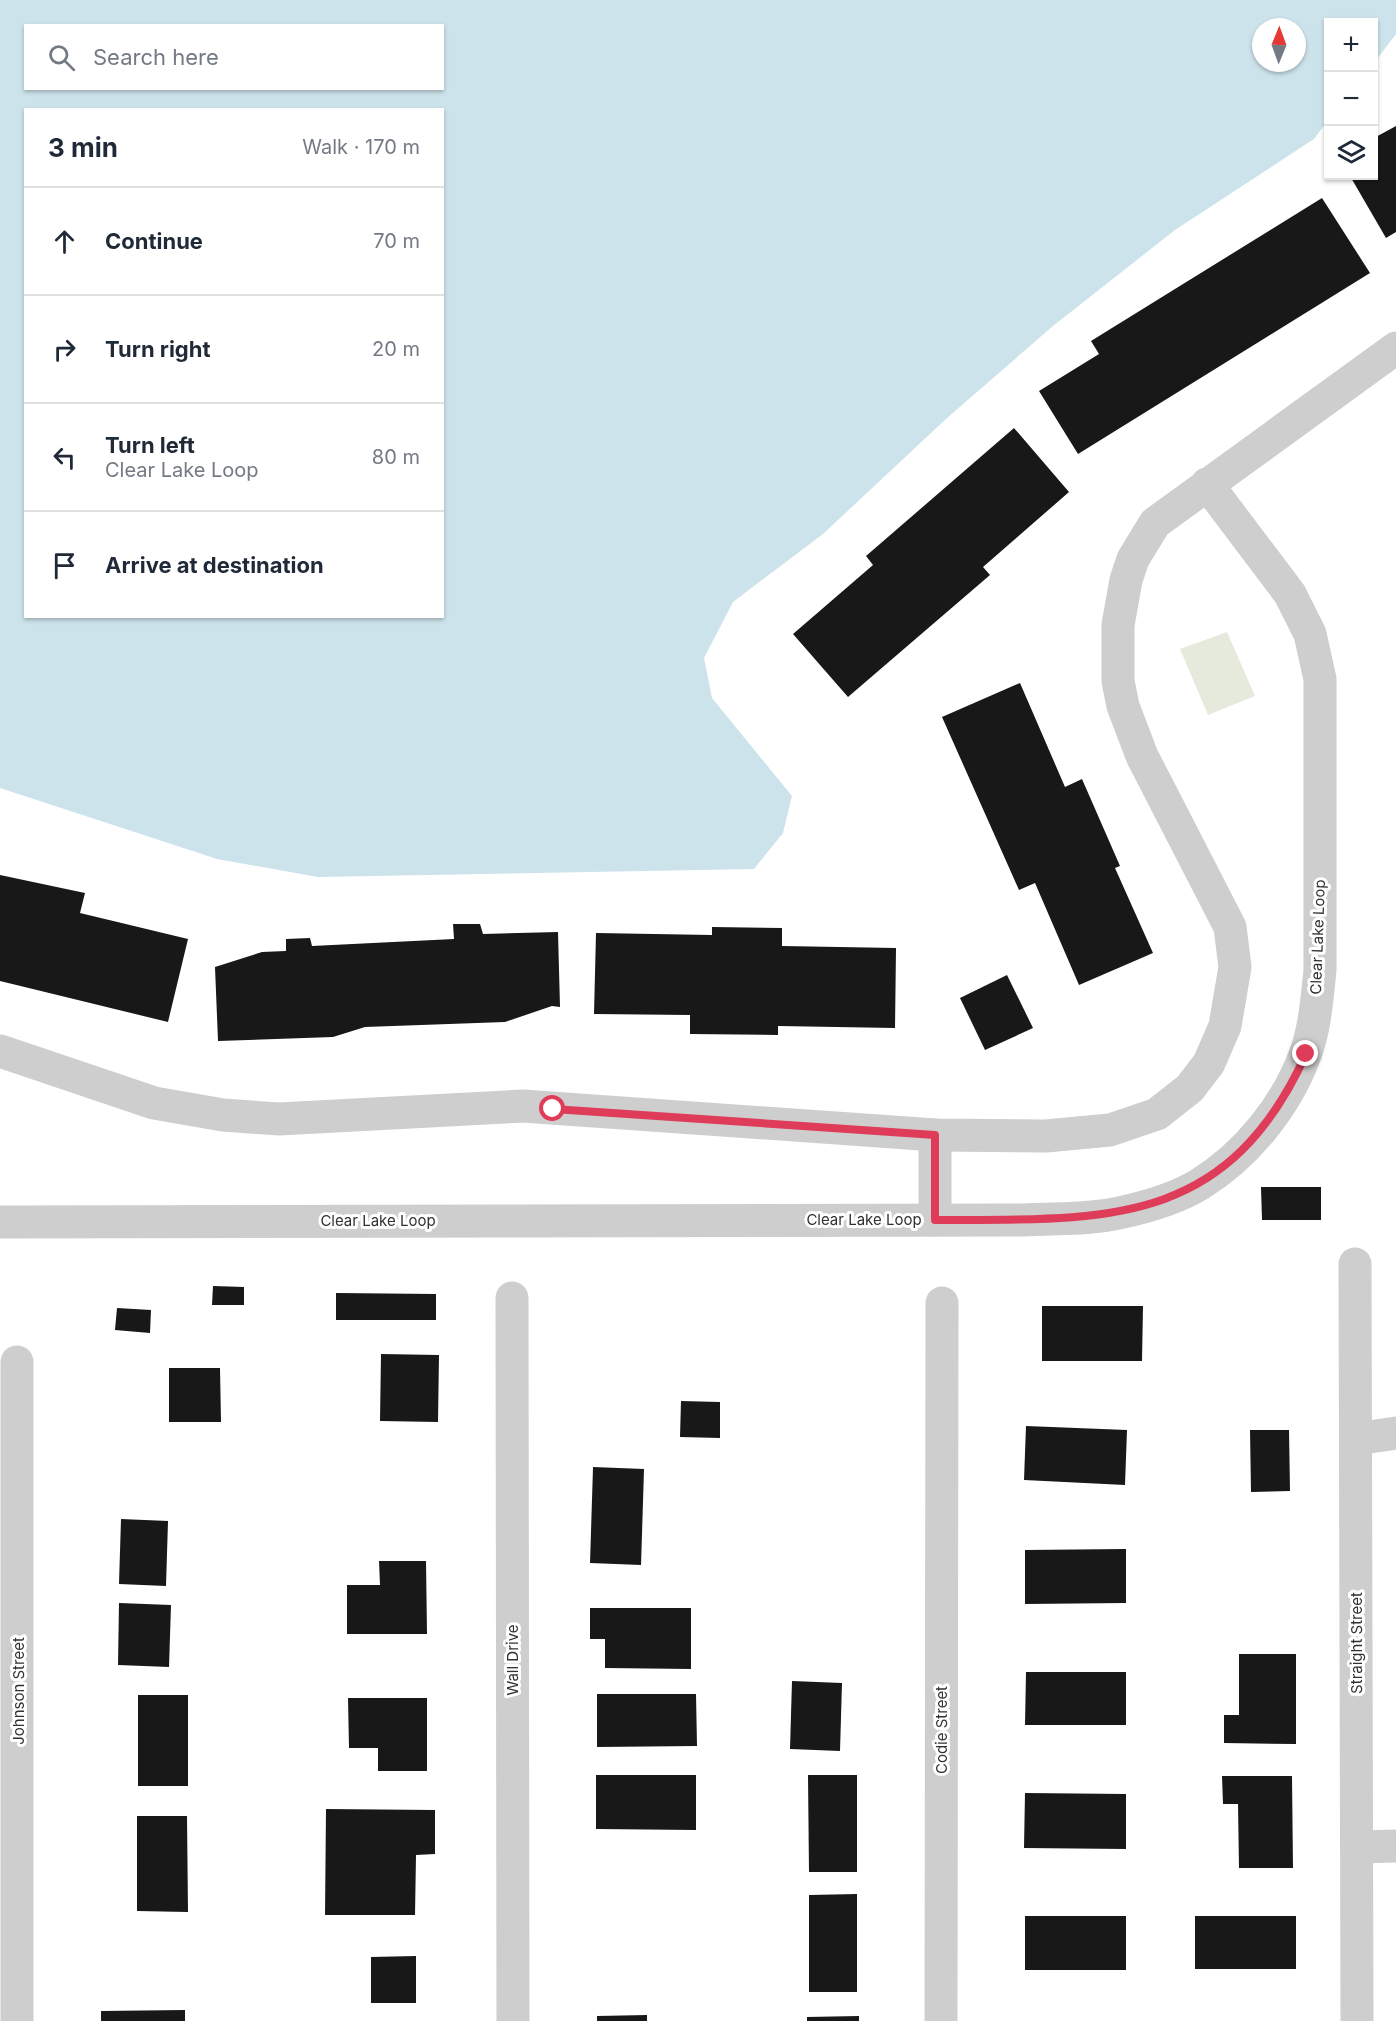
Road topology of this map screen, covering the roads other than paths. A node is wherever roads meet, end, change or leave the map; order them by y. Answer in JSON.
{"nodes":[{"id":1,"x":1396,"y":348,"type":"edge"},
{"id":2,"x":1207,"y":484,"type":"junction"},
{"id":3,"x":0,"y":1051,"type":"edge"},
{"id":4,"x":935,"y":1135,"type":"junction"},
{"id":5,"x":935,"y":1220,"type":"junction"},
{"id":6,"x":0,"y":1222,"type":"edge"},
{"id":7,"x":1355,"y":1264,"type":"dead end"},
{"id":8,"x":512,"y":1298,"type":"dead end"},
{"id":9,"x":942,"y":1303,"type":"dead end"},
{"id":10,"x":17,"y":1362,"type":"dead end"},
{"id":11,"x":1396,"y":1433,"type":"edge"},
{"id":12,"x":1356,"y":1439,"type":"junction"},
{"id":13,"x":1396,"y":1846,"type":"edge"},
{"id":14,"x":1358,"y":1847,"type":"junction"},
{"id":15,"x":17,"y":2021,"type":"edge"},
{"id":16,"x":513,"y":2021,"type":"edge"},
{"id":17,"x":941,"y":2021,"type":"edge"},
{"id":18,"x":1358,"y":2021,"type":"edge"}],
"edges":[{"from":1,"to":2,"type":"street"},
{"from":2,"to":4,"type":"street"},
{"from":2,"to":5,"type":"street","name":"Clear Lake Loop"},
{"from":3,"to":4,"type":"street"},
{"from":4,"to":5,"type":"street"},
{"from":5,"to":6,"type":"street","name":"Clear Lake Loop"},
{"from":7,"to":12,"type":"street","name":"Straight Street"},
{"from":8,"to":16,"type":"street","name":"Wall Drive"},
{"from":9,"to":17,"type":"street","name":"Codie Street"},
{"from":10,"to":15,"type":"street","name":"Johnson Street"},
{"from":11,"to":12,"type":"street"},
{"from":12,"to":14,"type":"street","name":"Straight Street"},
{"from":13,"to":14,"type":"street"},
{"from":14,"to":18,"type":"street","name":"Straight Street"}]}
